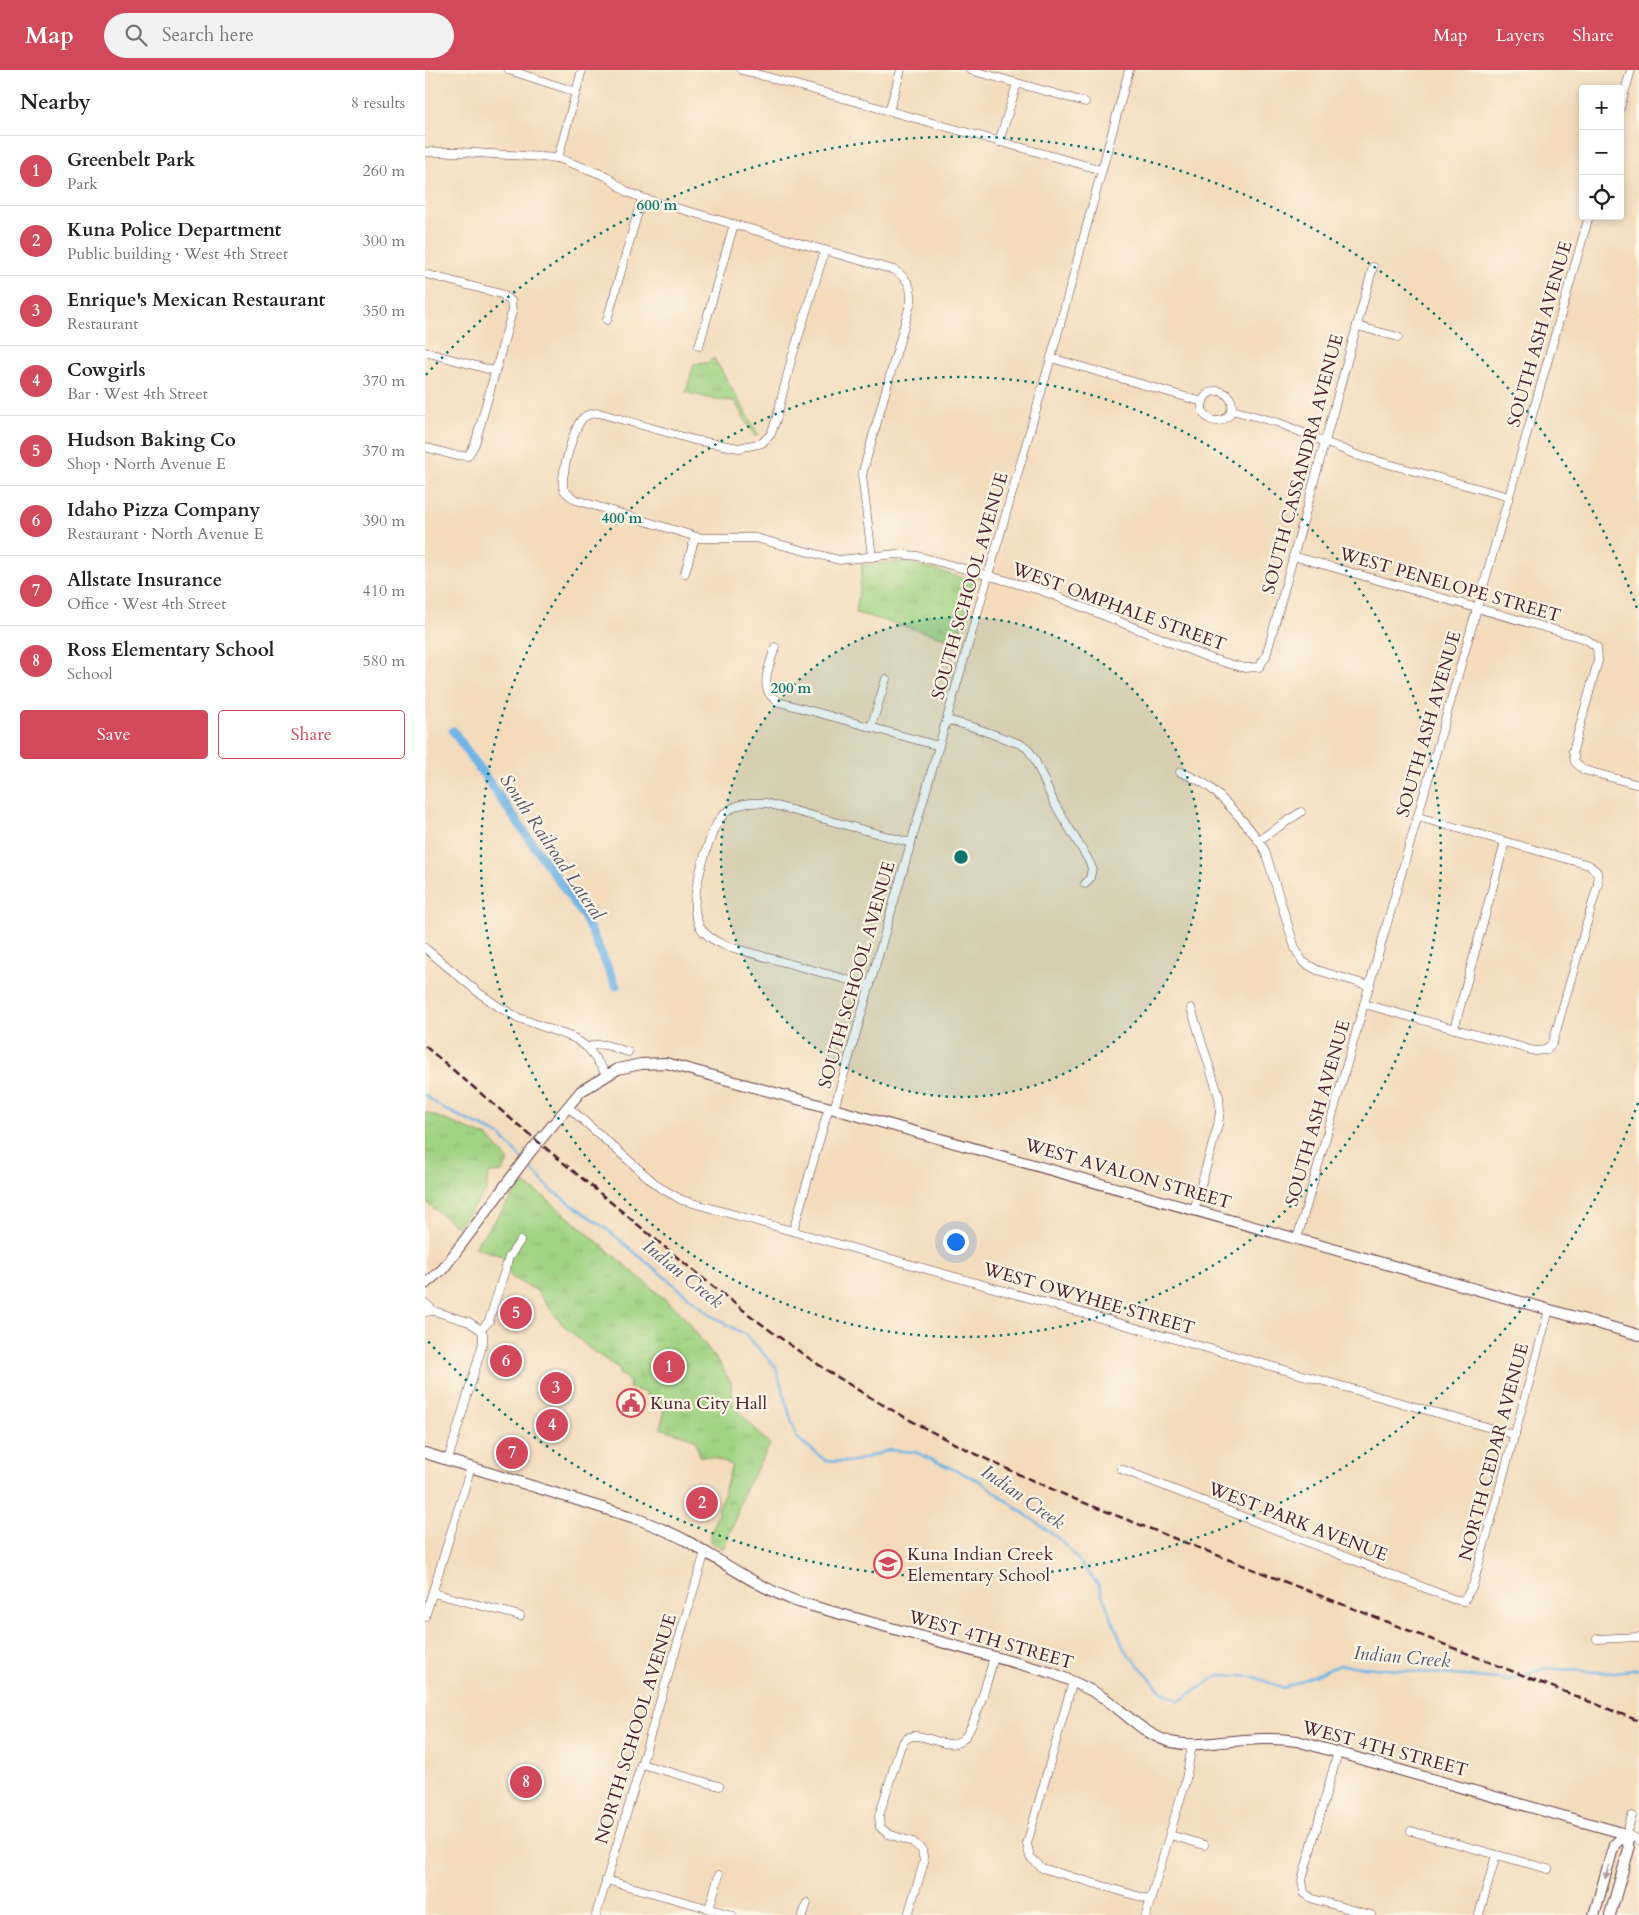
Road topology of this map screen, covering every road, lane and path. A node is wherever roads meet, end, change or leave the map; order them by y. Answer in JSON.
{"nodes":[{"id":1,"x":509,"y":70,"type":"edge"},
{"id":2,"x":582,"y":70,"type":"edge"},
{"id":3,"x":743,"y":70,"type":"edge"},
{"id":4,"x":901,"y":70,"type":"edge"},
{"id":5,"x":970,"y":70,"type":"edge"},
{"id":6,"x":1129,"y":70,"type":"edge"},
{"id":7,"x":1631,"y":70,"type":"edge"},
{"id":8,"x":1017,"y":84,"type":"junction"},
{"id":9,"x":576,"y":92,"type":"junction"},
{"id":10,"x":1624,"y":94,"type":"edge"},
{"id":11,"x":1085,"y":102,"type":"dead end"},
{"id":12,"x":889,"y":111,"type":"junction"},
{"id":13,"x":999,"y":142,"type":"junction"},
{"id":14,"x":425,"y":152,"type":"edge"},
{"id":15,"x":558,"y":158,"type":"junction"},
{"id":16,"x":1102,"y":170,"type":"junction"},
{"id":17,"x":642,"y":198,"type":"junction"},
{"id":18,"x":1588,"y":220,"type":"edge"},
{"id":19,"x":734,"y":224,"type":"junction"},
{"id":20,"x":825,"y":250,"type":"junction"},
{"id":21,"x":1373,"y":267,"type":"dead end"},
{"id":22,"x":425,"y":274,"type":"edge"},
{"id":23,"x":607,"y":320,"type":"dead end"},
{"id":24,"x":1357,"y":326,"type":"junction"},
{"id":25,"x":1398,"y":337,"type":"dead end"},
{"id":26,"x":699,"y":346,"type":"dead end"},
{"id":27,"x":425,"y":352,"type":"edge"},
{"id":28,"x":1051,"y":358,"type":"junction"},
{"id":29,"x":495,"y":371,"type":"junction"},
{"id":30,"x":1203,"y":402,"type":"junction"},
{"id":31,"x":1231,"y":410,"type":"junction"},
{"id":32,"x":1324,"y":443,"type":"junction"},
{"id":33,"x":425,"y":447,"type":"edge"},
{"id":34,"x":1509,"y":497,"type":"junction"},
{"id":35,"x":695,"y":537,"type":"junction"},
{"id":36,"x":1293,"y":556,"type":"junction"},
{"id":37,"x":872,"y":557,"type":"junction"},
{"id":38,"x":685,"y":573,"type":"dead end"},
{"id":39,"x":988,"y":576,"type":"junction"},
{"id":40,"x":1477,"y":608,"type":"junction"},
{"id":41,"x":775,"y":647,"type":"dead end"},
{"id":42,"x":1259,"y":667,"type":"joint"},
{"id":43,"x":886,"y":679,"type":"dead end"},
{"id":44,"x":947,"y":720,"type":"junction"},
{"id":45,"x":871,"y":727,"type":"junction"},
{"id":46,"x":939,"y":746,"type":"junction"},
{"id":47,"x":1180,"y":772,"type":"dead end"},
{"id":48,"x":1639,"y":785,"type":"edge"},
{"id":49,"x":1301,"y":812,"type":"dead end"},
{"id":50,"x":1418,"y":817,"type":"junction"},
{"id":51,"x":1259,"y":840,"type":"junction"},
{"id":52,"x":1505,"y":842,"type":"junction"},
{"id":53,"x":911,"y":843,"type":"junction"},
{"id":54,"x":1085,"y":884,"type":"dead end"},
{"id":55,"x":425,"y":948,"type":"edge"},
{"id":56,"x":870,"y":986,"type":"junction"},
{"id":57,"x":1370,"y":986,"type":"junction"},
{"id":58,"x":1365,"y":1004,"type":"junction"},
{"id":59,"x":1191,"y":1008,"type":"dead end"},
{"id":60,"x":1454,"y":1029,"type":"junction"},
{"id":61,"x":588,"y":1048,"type":"junction"},
{"id":62,"x":628,"y":1052,"type":"dead end"},
{"id":63,"x":607,"y":1075,"type":"junction"},
{"id":64,"x":568,"y":1107,"type":"junction"},
{"id":65,"x":832,"y":1108,"type":"junction"},
{"id":66,"x":1194,"y":1210,"type":"junction"},
{"id":67,"x":793,"y":1231,"type":"junction"},
{"id":68,"x":1297,"y":1239,"type":"junction"},
{"id":69,"x":520,"y":1241,"type":"dead end"},
{"id":70,"x":425,"y":1284,"type":"edge"},
{"id":71,"x":425,"y":1303,"type":"edge"},
{"id":72,"x":1549,"y":1310,"type":"junction"},
{"id":73,"x":434,"y":1311,"type":"junction"},
{"id":74,"x":425,"y":1312,"type":"edge"},
{"id":75,"x":481,"y":1330,"type":"junction"},
{"id":76,"x":1639,"y":1335,"type":"edge"},
{"id":77,"x":1515,"y":1434,"type":"junction"},
{"id":78,"x":425,"y":1453,"type":"edge"},
{"id":79,"x":448,"y":1460,"type":"junction"},
{"id":80,"x":471,"y":1467,"type":"junction"},
{"id":81,"x":1121,"y":1469,"type":"dead end"},
{"id":82,"x":705,"y":1552,"type":"junction"},
{"id":83,"x":433,"y":1593,"type":"junction"},
{"id":84,"x":1464,"y":1601,"type":"joint"},
{"id":85,"x":519,"y":1616,"type":"dead end"},
{"id":86,"x":425,"y":1617,"type":"edge"},
{"id":87,"x":1639,"y":1638,"type":"edge"},
{"id":88,"x":1597,"y":1639,"type":"dead end"},
{"id":89,"x":994,"y":1657,"type":"junction"},
{"id":90,"x":1073,"y":1681,"type":"junction"},
{"id":91,"x":1193,"y":1745,"type":"junction"},
{"id":92,"x":1338,"y":1752,"type":"junction"},
{"id":93,"x":641,"y":1764,"type":"junction"},
{"id":94,"x":719,"y":1786,"type":"dead end"},
{"id":95,"x":1632,"y":1816,"type":"dead end"},
{"id":96,"x":1411,"y":1831,"type":"dead end"},
{"id":97,"x":1626,"y":1834,"type":"junction"},
{"id":98,"x":1170,"y":1835,"type":"junction"},
{"id":99,"x":1639,"y":1840,"type":"edge"},
{"id":100,"x":1204,"y":1845,"type":"dead end"},
{"id":101,"x":1496,"y":1855,"type":"junction"},
{"id":102,"x":1548,"y":1869,"type":"dead end"},
{"id":103,"x":719,"y":1875,"type":"dead end"},
{"id":104,"x":607,"y":1880,"type":"junction"},
{"id":105,"x":1151,"y":1900,"type":"junction"},
{"id":106,"x":807,"y":1903,"type":"dead end"},
{"id":107,"x":709,"y":1909,"type":"junction"},
{"id":108,"x":596,"y":1915,"type":"edge"},
{"id":109,"x":732,"y":1915,"type":"edge"},
{"id":110,"x":803,"y":1915,"type":"edge"},
{"id":111,"x":908,"y":1915,"type":"edge"},
{"id":112,"x":1146,"y":1915,"type":"edge"},
{"id":113,"x":1371,"y":1915,"type":"edge"},
{"id":114,"x":1479,"y":1915,"type":"edge"},
{"id":115,"x":1594,"y":1915,"type":"edge"},
{"id":116,"x":1610,"y":1915,"type":"edge"}],
"edges":[{"from":1,"to":9,"type":"street"},
{"from":2,"to":9,"type":"street"},
{"from":3,"to":12,"type":"street"},
{"from":4,"to":12,"type":"street"},
{"from":5,"to":8,"type":"street"},
{"from":6,"to":16,"type":"street","name":"SOUTH SCHOOL AVENUE"},
{"from":7,"to":10,"type":"street"},
{"from":8,"to":11,"type":"street"},
{"from":8,"to":13,"type":"street"},
{"from":9,"to":15,"type":"street"},
{"from":12,"to":13,"type":"street"},
{"from":13,"to":16,"type":"street"},
{"from":14,"to":15,"type":"street"},
{"from":15,"to":17,"type":"street"},
{"from":16,"to":28,"type":"street","name":"SOUTH SCHOOL AVENUE"},
{"from":17,"to":19,"type":"street"},
{"from":17,"to":23,"type":"street"},
{"from":18,"to":34,"type":"street","name":"SOUTH ASH AVENUE"},
{"from":19,"to":20,"type":"street"},
{"from":19,"to":26,"type":"street"},
{"from":20,"to":35,"type":"street","name":"WEST OMPHALE STREET"},
{"from":20,"to":37,"type":"street"},
{"from":21,"to":24,"type":"street","name":"SOUTH CASSANDRA AVENUE"},
{"from":22,"to":29,"type":"street"},
{"from":24,"to":25,"type":"street"},
{"from":24,"to":32,"type":"street","name":"SOUTH CASSANDRA AVENUE"},
{"from":27,"to":29,"type":"street"},
{"from":28,"to":30,"type":"street"},
{"from":28,"to":39,"type":"street","name":"SOUTH SCHOOL AVENUE"},
{"from":29,"to":33,"type":"street"},
{"from":30,"to":31,"type":"street"},
{"from":30,"to":31,"type":"street"},
{"from":31,"to":32,"type":"street"},
{"from":32,"to":34,"type":"street"},
{"from":32,"to":36,"type":"street","name":"SOUTH CASSANDRA AVENUE"},
{"from":34,"to":40,"type":"street","name":"SOUTH ASH AVENUE"},
{"from":35,"to":37,"type":"street","name":"WEST OMPHALE STREET"},
{"from":35,"to":38,"type":"street"},
{"from":36,"to":40,"type":"street","name":"WEST PENELOPE STREET"},
{"from":36,"to":42,"type":"street","name":"SOUTH CASSANDRA AVENUE"},
{"from":37,"to":39,"type":"street","name":"WEST OMPHALE STREET"},
{"from":39,"to":42,"type":"street","name":"WEST OMPHALE STREET"},
{"from":39,"to":44,"type":"street","name":"SOUTH SCHOOL AVENUE"},
{"from":40,"to":48,"type":"street","name":"WEST PENELOPE STREET"},
{"from":40,"to":50,"type":"street","name":"SOUTH ASH AVENUE"},
{"from":41,"to":45,"type":"street"},
{"from":43,"to":45,"type":"street"},
{"from":44,"to":46,"type":"street","name":"SOUTH SCHOOL AVENUE"},
{"from":44,"to":54,"type":"street"},
{"from":45,"to":46,"type":"street"},
{"from":46,"to":53,"type":"street","name":"SOUTH SCHOOL AVENUE"},
{"from":47,"to":51,"type":"street"},
{"from":49,"to":51,"type":"street"},
{"from":50,"to":52,"type":"street"},
{"from":50,"to":57,"type":"street","name":"SOUTH ASH AVENUE"},
{"from":51,"to":57,"type":"street"},
{"from":52,"to":60,"type":"street"},
{"from":52,"to":60,"type":"street"},
{"from":53,"to":56,"type":"street","name":"SOUTH SCHOOL AVENUE"},
{"from":53,"to":56,"type":"street"},
{"from":55,"to":61,"type":"street"},
{"from":56,"to":65,"type":"street","name":"SOUTH SCHOOL AVENUE"},
{"from":57,"to":58,"type":"street","name":"SOUTH ASH AVENUE"},
{"from":58,"to":60,"type":"street"},
{"from":58,"to":68,"type":"street","name":"SOUTH ASH AVENUE"},
{"from":59,"to":66,"type":"street"},
{"from":61,"to":62,"type":"street"},
{"from":61,"to":63,"type":"street"},
{"from":63,"to":64,"type":"main road","name":"WEST AVALON STREET"},
{"from":63,"to":65,"type":"main road","name":"WEST AVALON STREET"},
{"from":64,"to":67,"type":"street","name":"WEST OWYHEE STREET"},
{"from":64,"to":70,"type":"main road","name":"WEST AVALON STREET"},
{"from":65,"to":66,"type":"main road","name":"WEST AVALON STREET"},
{"from":65,"to":67,"type":"street"},
{"from":66,"to":68,"type":"main road","name":"WEST AVALON STREET"},
{"from":67,"to":77,"type":"street","name":"WEST OWYHEE STREET"},
{"from":68,"to":72,"type":"main road","name":"WEST AVALON STREET"},
{"from":69,"to":75,"type":"street"},
{"from":71,"to":73,"type":"street"},
{"from":72,"to":76,"type":"main road","name":"WEST AVALON STREET"},
{"from":72,"to":77,"type":"street","name":"NORTH CEDAR AVENUE"},
{"from":73,"to":74,"type":"street"},
{"from":73,"to":75,"type":"street"},
{"from":75,"to":79,"type":"street"},
{"from":77,"to":84,"type":"street","name":"NORTH CEDAR AVENUE"},
{"from":78,"to":79,"type":"main road","name":"WEST 4TH STREET"},
{"from":79,"to":80,"type":"main road","name":"WEST 4TH STREET"},
{"from":80,"to":82,"type":"main road","name":"WEST 4TH STREET"},
{"from":80,"to":83,"type":"street"},
{"from":81,"to":84,"type":"street","name":"WEST PARK AVENUE"},
{"from":82,"to":89,"type":"main road","name":"WEST 4TH STREET"},
{"from":82,"to":93,"type":"street","name":"NORTH SCHOOL AVENUE"},
{"from":83,"to":85,"type":"street"},
{"from":83,"to":86,"type":"street"},
{"from":87,"to":88,"type":"street"},
{"from":89,"to":90,"type":"main road","name":"WEST 4TH STREET"},
{"from":89,"to":111,"type":"street"},
{"from":90,"to":91,"type":"main road","name":"WEST 4TH STREET"},
{"from":90,"to":105,"type":"street"},
{"from":91,"to":92,"type":"main road","name":"WEST 4TH STREET"},
{"from":91,"to":98,"type":"street"},
{"from":92,"to":97,"type":"main road","name":"WEST 4TH STREET"},
{"from":92,"to":113,"type":"street"},
{"from":93,"to":94,"type":"street"},
{"from":93,"to":104,"type":"street","name":"NORTH SCHOOL AVENUE"},
{"from":95,"to":97,"type":"street"},
{"from":96,"to":101,"type":"street"},
{"from":97,"to":99,"type":"street","name":"WEST 4TH STREET"},
{"from":97,"to":115,"type":"main road","one_way":true},
{"from":97,"to":116,"type":"main road"},
{"from":98,"to":100,"type":"street"},
{"from":98,"to":105,"type":"street"},
{"from":101,"to":102,"type":"street"},
{"from":101,"to":114,"type":"street"},
{"from":103,"to":107,"type":"street"},
{"from":104,"to":107,"type":"street"},
{"from":104,"to":108,"type":"street","name":"NORTH SCHOOL AVENUE"},
{"from":105,"to":112,"type":"street"},
{"from":106,"to":110,"type":"street"},
{"from":107,"to":109,"type":"street"}]}
